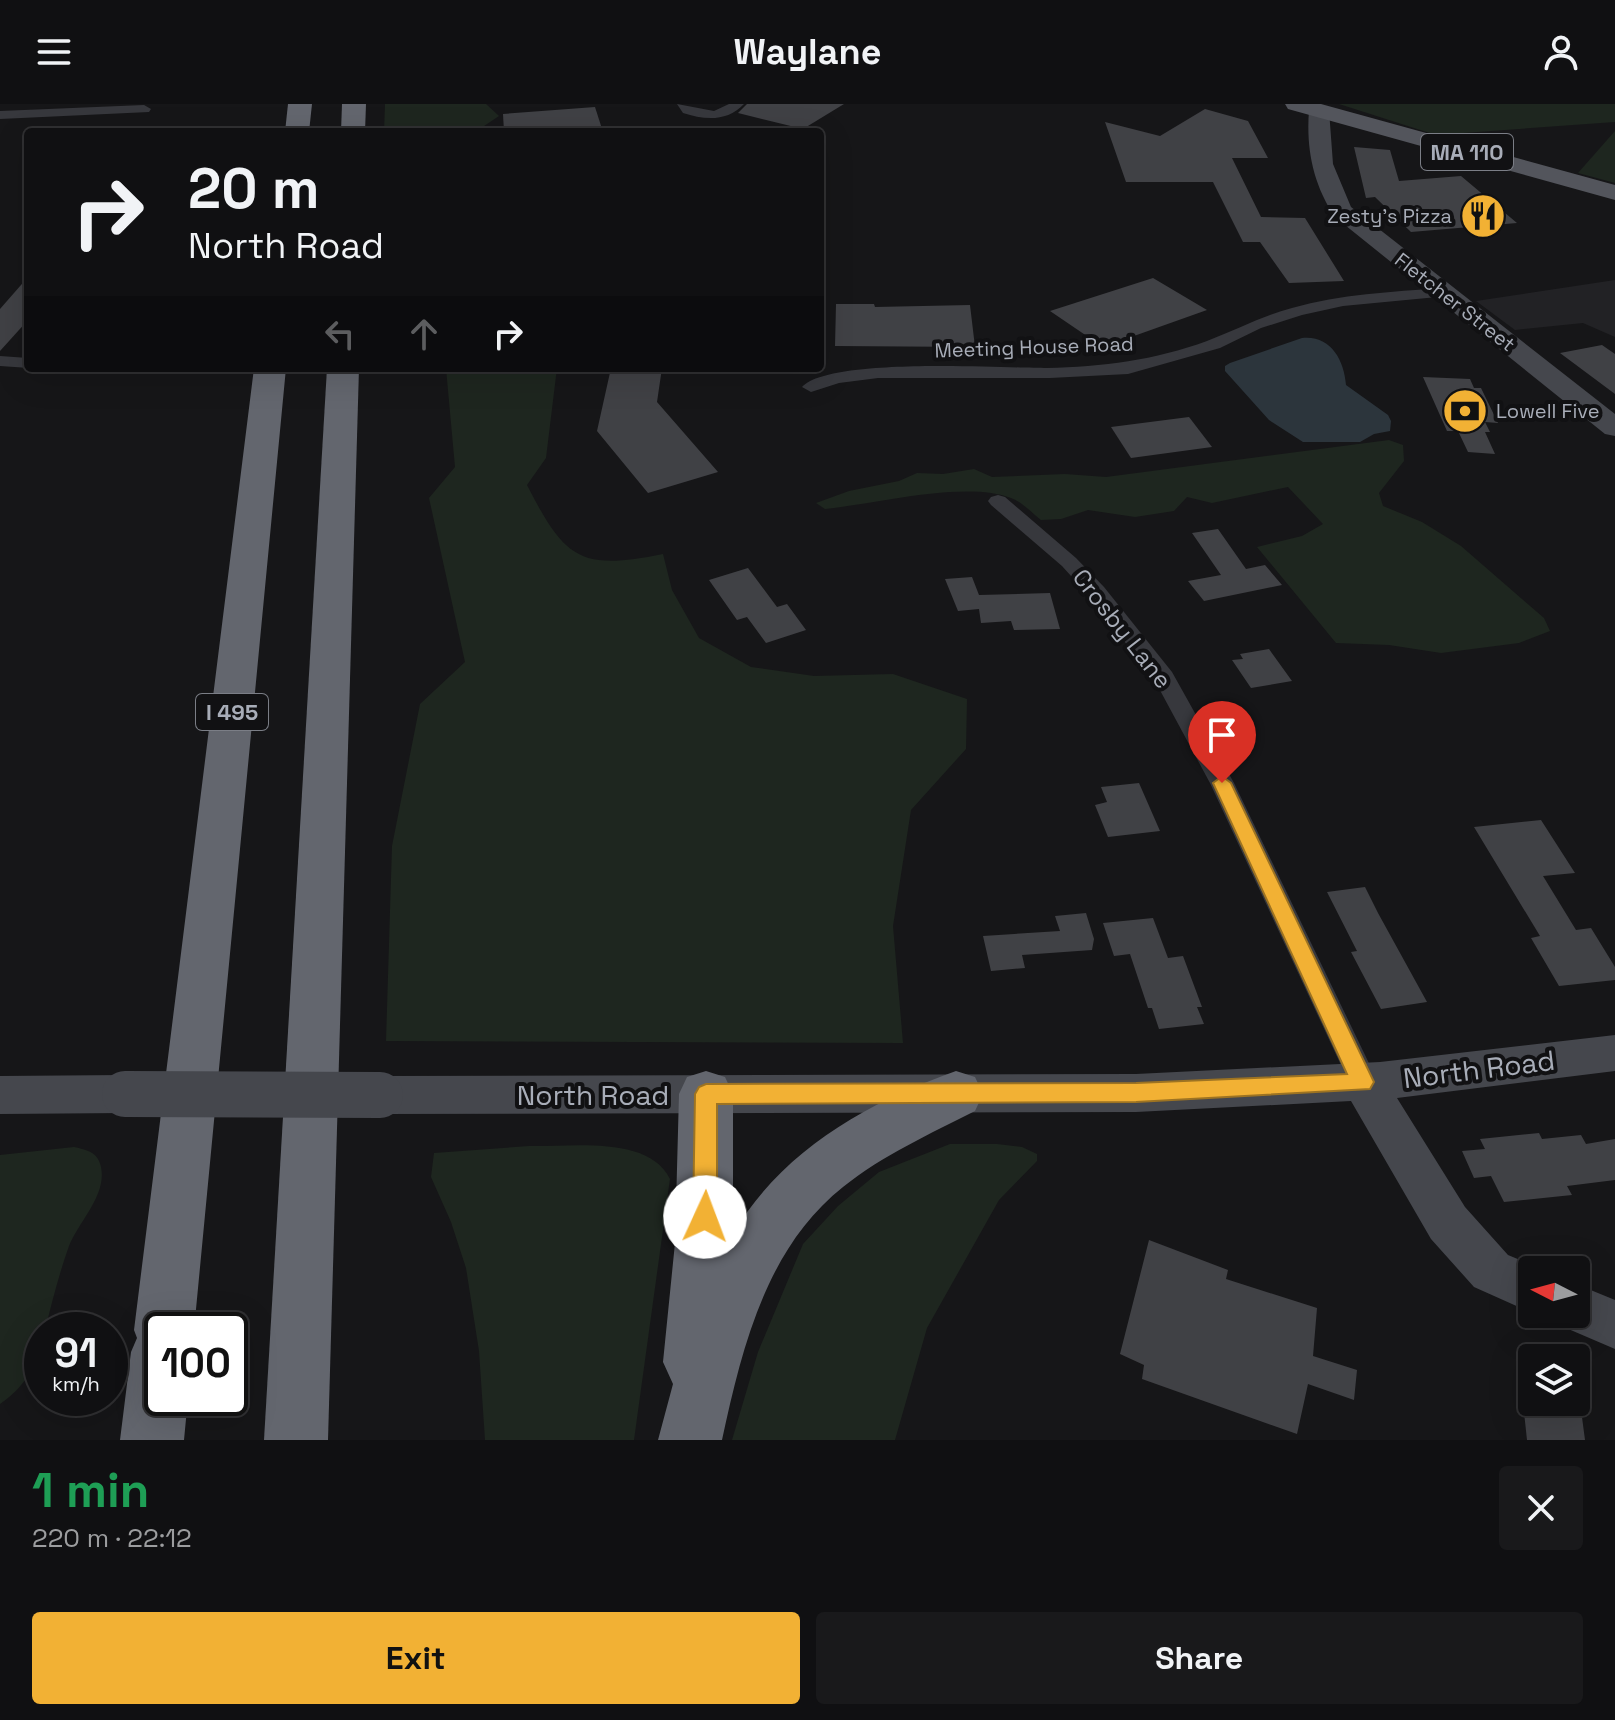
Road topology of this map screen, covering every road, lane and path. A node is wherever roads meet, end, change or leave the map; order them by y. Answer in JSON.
{"nodes":[{"id":1,"x":300,"y":104,"type":"edge"},
{"id":2,"x":354,"y":104,"type":"edge"},
{"id":3,"x":684,"y":104,"type":"edge"},
{"id":4,"x":737,"y":104,"type":"edge"},
{"id":5,"x":1308,"y":107,"type":"edge"},
{"id":6,"x":144,"y":109,"type":"dead end"},
{"id":7,"x":0,"y":115,"type":"edge"},
{"id":8,"x":297,"y":128,"type":"edge"},
{"id":9,"x":353,"y":128,"type":"edge"},
{"id":10,"x":1615,"y":193,"type":"edge"},
{"id":11,"x":1442,"y":293,"type":"junction"},
{"id":12,"x":0,"y":361,"type":"edge"},
{"id":13,"x":24,"y":363,"type":"edge"},
{"id":14,"x":270,"y":372,"type":"edge"},
{"id":15,"x":343,"y":372,"type":"edge"},
{"id":16,"x":811,"y":387,"type":"dead end"},
{"id":17,"x":1615,"y":428,"type":"edge"},
{"id":18,"x":998,"y":501,"type":"dead end"},
{"id":19,"x":1615,"y":1053,"type":"edge"},
{"id":20,"x":1363,"y":1082,"type":"junction"},
{"id":21,"x":706,"y":1094,"type":"junction"},
{"id":22,"x":956,"y":1094,"type":"junction"},
{"id":23,"x":0,"y":1095,"type":"edge"},
{"id":24,"x":1518,"y":1283,"type":"edge"},
{"id":25,"x":166,"y":1312,"type":"edge"},
{"id":26,"x":1590,"y":1314,"type":"edge"},
{"id":27,"x":1615,"y":1325,"type":"edge"},
{"id":28,"x":155,"y":1416,"type":"edge"},
{"id":29,"x":152,"y":1440,"type":"edge"},
{"id":30,"x":296,"y":1440,"type":"edge"},
{"id":31,"x":683,"y":1440,"type":"edge"},
{"id":32,"x":690,"y":1440,"type":"edge"}],
"edges":[{"from":1,"to":8,"type":"highway"},
{"from":2,"to":9,"type":"highway"},
{"from":3,"to":4,"type":"street"},
{"from":5,"to":10,"type":"main road","number":"MA 110"},
{"from":5,"to":11,"type":"main road","name":"Fletcher Street"},
{"from":6,"to":7,"type":"street"},
{"from":11,"to":16,"type":"street","name":"Meeting House Road"},
{"from":11,"to":17,"type":"main road","name":"Fletcher Street"},
{"from":12,"to":13,"type":"street"},
{"from":14,"to":25,"type":"highway","number":"I 495"},
{"from":15,"to":30,"type":"highway"},
{"from":18,"to":20,"type":"street","name":"Crosby Lane"},
{"from":19,"to":20,"type":"main road","name":"North Road"},
{"from":20,"to":22,"type":"main road","name":"North Road"},
{"from":20,"to":24,"type":"main road"},
{"from":21,"to":22,"type":"main road","name":"North Road"},
{"from":21,"to":23,"type":"main road","name":"North Road","bridge":true},
{"from":21,"to":31,"type":"highway"},
{"from":22,"to":32,"type":"highway"},
{"from":26,"to":27,"type":"main road"},
{"from":28,"to":29,"type":"highway"}]}
